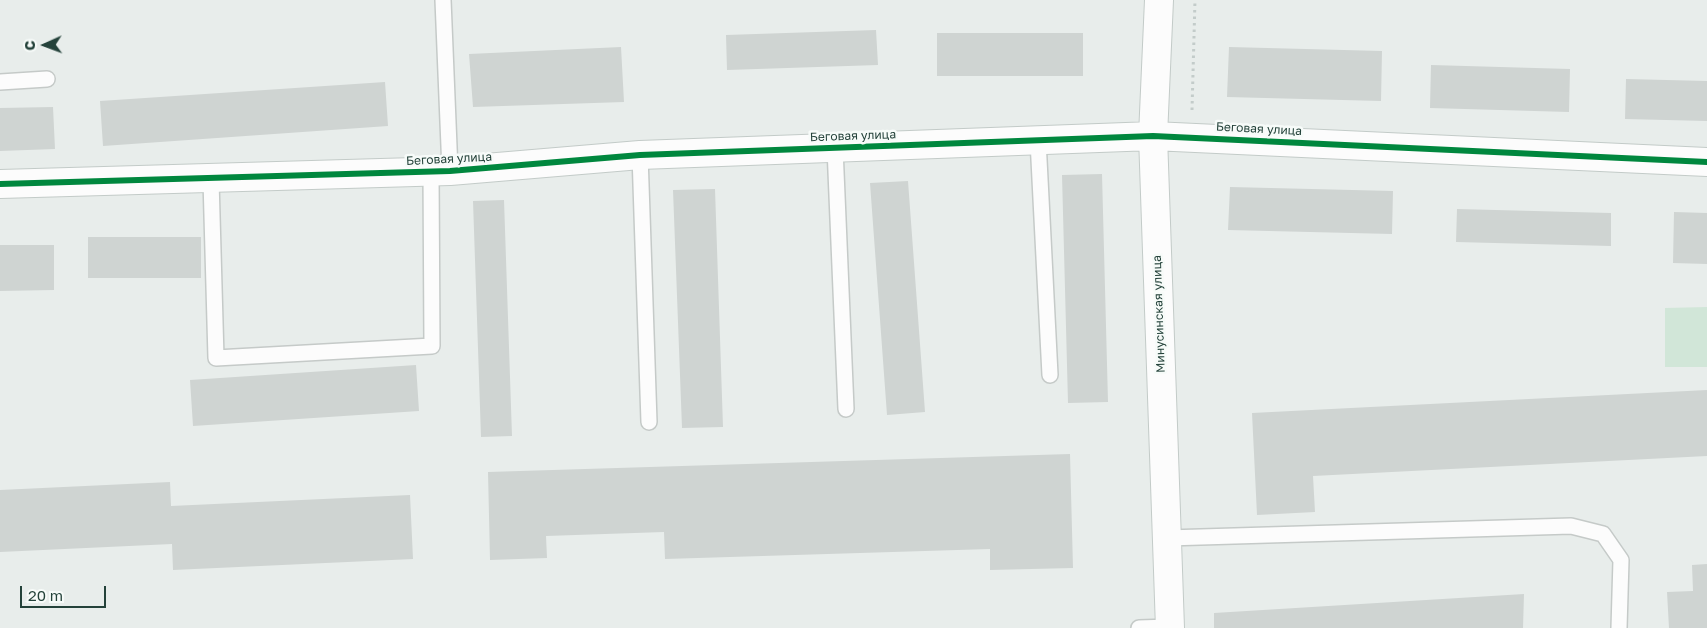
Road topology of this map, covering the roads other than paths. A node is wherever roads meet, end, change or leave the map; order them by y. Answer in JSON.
{"nodes":[{"id":1,"x":443,"y":0,"type":"edge"},
{"id":2,"x":1159,"y":0,"type":"edge"},
{"id":3,"x":47,"y":79,"type":"dead end"},
{"id":4,"x":0,"y":82,"type":"edge"},
{"id":5,"x":1153,"y":136,"type":"junction"},
{"id":6,"x":1038,"y":140,"type":"junction"},
{"id":7,"x":835,"y":148,"type":"junction"},
{"id":8,"x":640,"y":155,"type":"junction"},
{"id":9,"x":1707,"y":162,"type":"edge"},
{"id":10,"x":441,"y":172,"type":"junction"},
{"id":11,"x":211,"y":180,"type":"junction"},
{"id":12,"x":0,"y":184,"type":"edge"},
{"id":13,"x":1050,"y":375,"type":"dead end"},
{"id":14,"x":846,"y":409,"type":"dead end"},
{"id":15,"x":649,"y":422,"type":"dead end"},
{"id":16,"x":1167,"y":538,"type":"junction"},
{"id":17,"x":1170,"y":627,"type":"edge"},
{"id":18,"x":1139,"y":628,"type":"edge"},
{"id":19,"x":1619,"y":628,"type":"edge"}],
"edges":[{"from":1,"to":10,"type":"lane"},
{"from":2,"to":5,"type":"street","name":"Минусинская улица"},
{"from":3,"to":4,"type":"lane"},
{"from":5,"to":6,"type":"street","name":"Беговая улица"},
{"from":5,"to":9,"type":"street","name":"Беговая улица"},
{"from":5,"to":16,"type":"street","name":"Минусинская улица"},
{"from":6,"to":7,"type":"street","name":"Беговая улица"},
{"from":6,"to":13,"type":"lane"},
{"from":7,"to":8,"type":"street","name":"Беговая улица"},
{"from":7,"to":14,"type":"lane"},
{"from":8,"to":10,"type":"street","name":"Беговая улица"},
{"from":8,"to":15,"type":"lane"},
{"from":10,"to":11,"type":"street","name":"Беговая улица"},
{"from":10,"to":11,"type":"lane"},
{"from":11,"to":12,"type":"street","name":"Беговая улица"},
{"from":16,"to":17,"type":"street","name":"Минусинская улица"},
{"from":16,"to":19,"type":"lane"},
{"from":17,"to":18,"type":"lane"}]}
